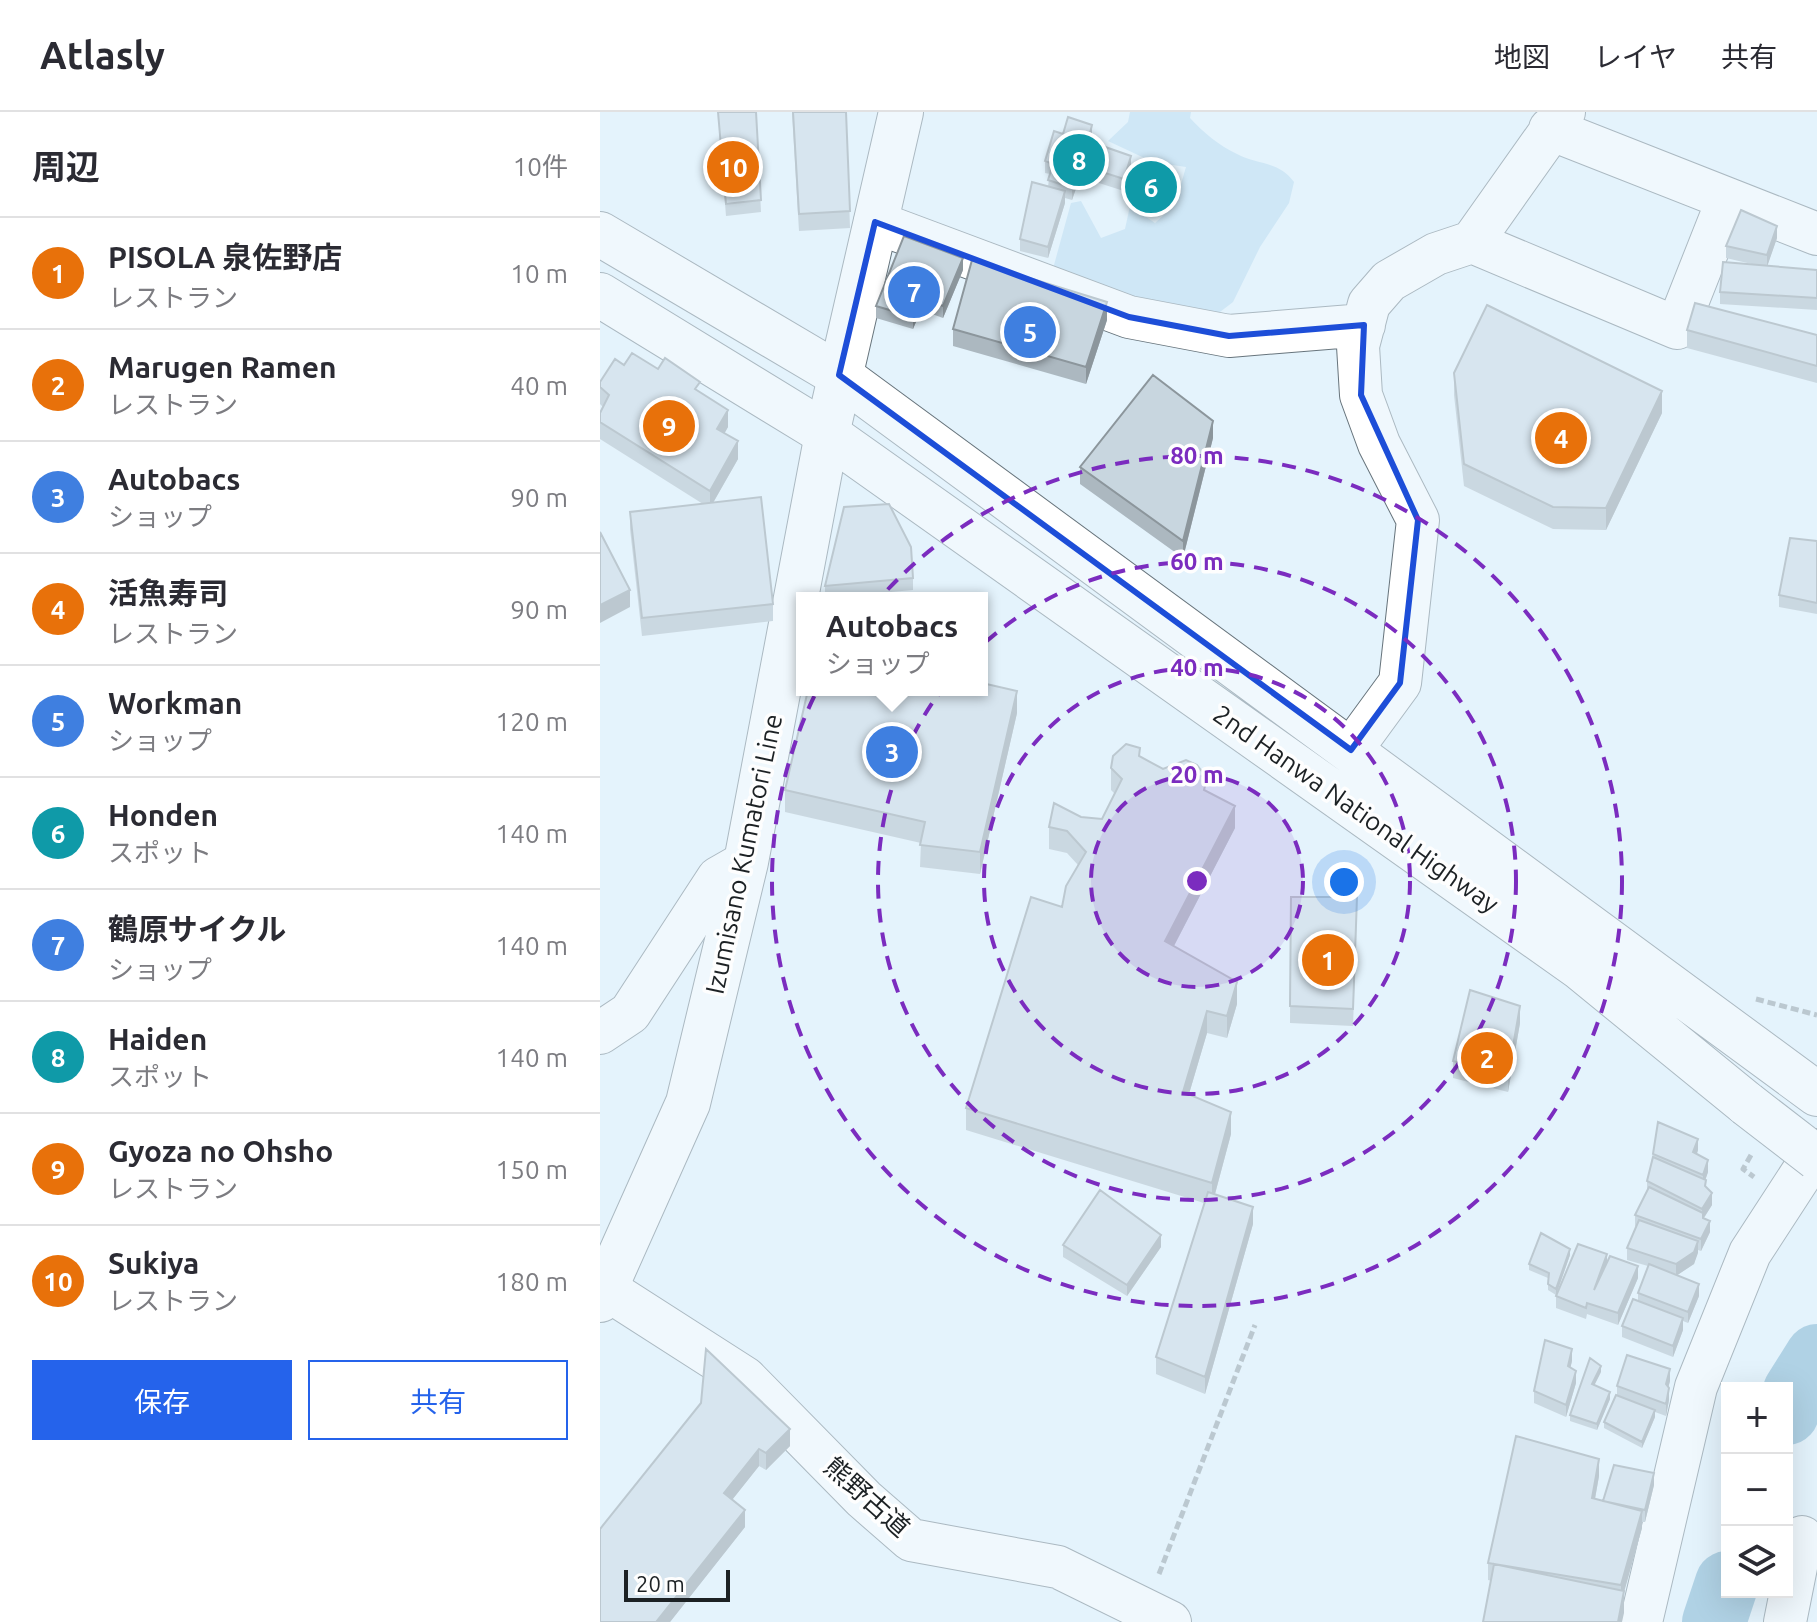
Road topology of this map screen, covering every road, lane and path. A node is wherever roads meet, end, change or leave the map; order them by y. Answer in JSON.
{"nodes":[{"id":1,"x":901,"y":112,"type":"edge"},
{"id":2,"x":1557,"y":120,"type":"edge"},
{"id":3,"x":1728,"y":199,"type":"junction"},
{"id":4,"x":875,"y":222,"type":"junction"},
{"id":5,"x":600,"y":234,"type":"edge"},
{"id":6,"x":1817,"y":234,"type":"edge"},
{"id":7,"x":1472,"y":242,"type":"junction"},
{"id":8,"x":600,"y":295,"type":"edge"},
{"id":9,"x":1364,"y":325,"type":"junction"},
{"id":10,"x":839,"y":375,"type":"junction"},
{"id":11,"x":827,"y":434,"type":"junction"},
{"id":12,"x":797,"y":592,"type":"edge"},
{"id":13,"x":796,"y":598,"type":"edge"},
{"id":14,"x":1351,"y":750,"type":"junction"},
{"id":15,"x":746,"y":862,"type":"junction"},
{"id":16,"x":1742,"y":995,"type":"dead end"},
{"id":17,"x":1817,"y":1015,"type":"edge"},
{"id":18,"x":600,"y":1033,"type":"edge"},
{"id":19,"x":1801,"y":1082,"type":"edge"},
{"id":20,"x":1817,"y":1150,"type":"edge"},
{"id":21,"x":1817,"y":1158,"type":"edge"},
{"id":22,"x":603,"y":1291,"type":"edge"},
{"id":23,"x":1255,"y":1325,"type":"dead end"},
{"id":24,"x":1802,"y":1537,"type":"dead end"},
{"id":25,"x":1157,"y":1616,"type":"edge"},
{"id":26,"x":1641,"y":1622,"type":"edge"},
{"id":27,"x":1785,"y":1622,"type":"edge"}],
"edges":[{"from":1,"to":4,"type":"main road","name":"Izumisano Kumatori Line"},
{"from":2,"to":3,"type":"street"},
{"from":2,"to":7,"type":"street"},
{"from":3,"to":6,"type":"street"},
{"from":3,"to":7,"type":"street"},
{"from":4,"to":9,"type":"street"},
{"from":4,"to":10,"type":"main road","name":"Izumisano Kumatori Line"},
{"from":5,"to":10,"type":"main road","name":"2nd Hanwa National Highway"},
{"from":7,"to":9,"type":"street"},
{"from":8,"to":11,"type":"main road","name":"2nd Hanwa National Highway"},
{"from":9,"to":14,"type":"street"},
{"from":10,"to":11,"type":"main road","name":"Izumisano Kumatori Line"},
{"from":10,"to":14,"type":"main road","name":"2nd Hanwa National Highway"},
{"from":11,"to":12,"type":"main road","name":"Izumisano Kumatori Line"},
{"from":11,"to":21,"type":"main road","name":"2nd Hanwa National Highway","bridge":true},
{"from":13,"to":15,"type":"main road","name":"Izumisano Kumatori Line"},
{"from":14,"to":19,"type":"main road","name":"2nd Hanwa National Highway"},
{"from":15,"to":18,"type":"street"},
{"from":15,"to":22,"type":"main road","name":"Izumisano Kumatori Line"},
{"from":16,"to":17,"type":"path"},
{"from":20,"to":26,"type":"street"},
{"from":22,"to":25,"type":"street","name":"熊野古道"},
{"from":23,"to":25,"type":"path"},
{"from":24,"to":27,"type":"street"}]}
